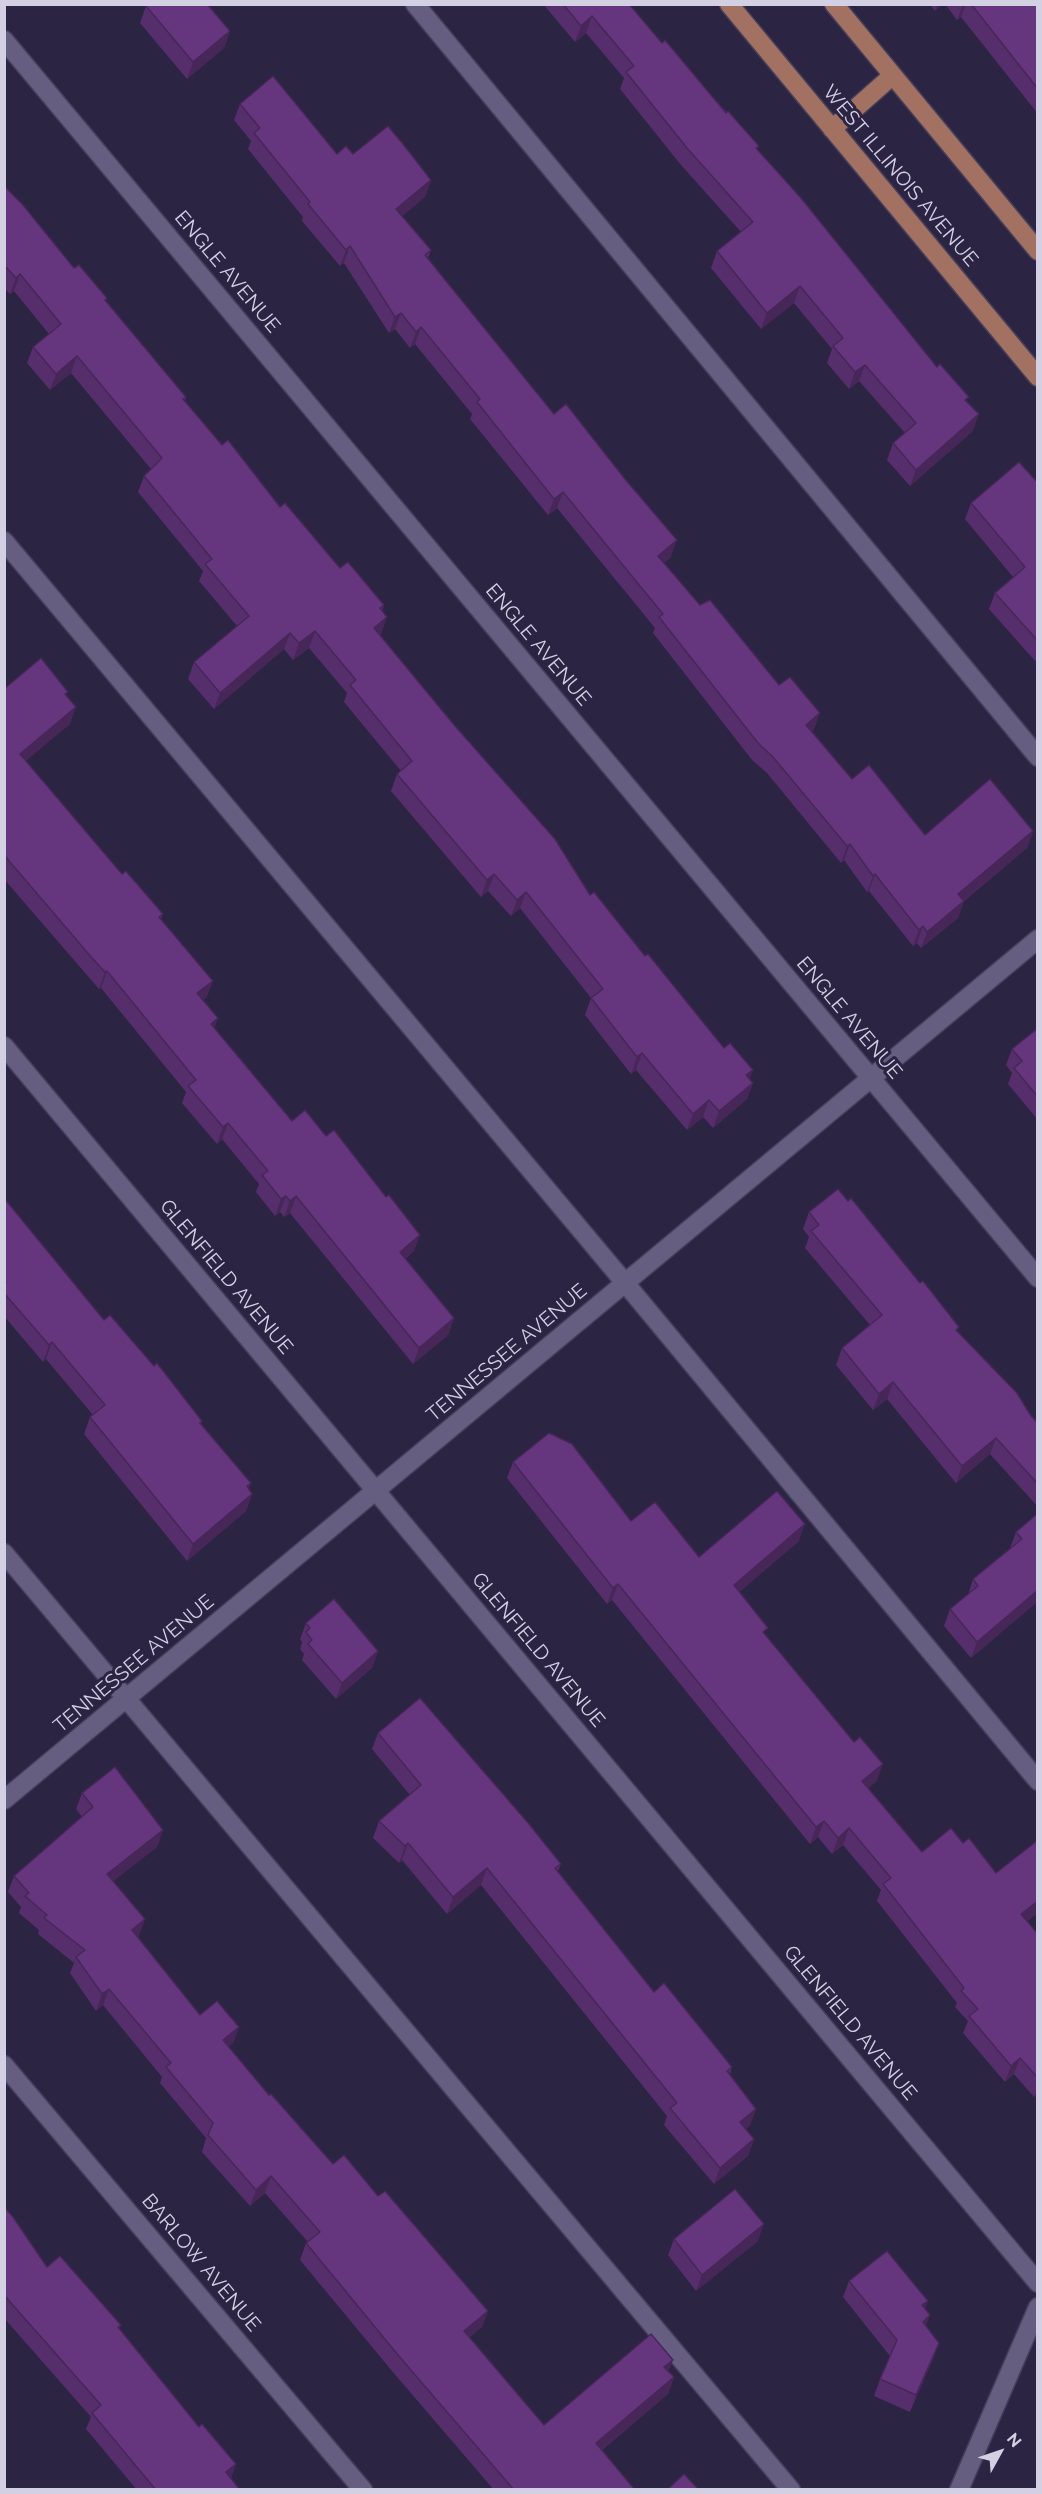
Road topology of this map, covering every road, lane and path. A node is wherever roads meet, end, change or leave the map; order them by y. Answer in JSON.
{"nodes":[{"id":1,"x":415,"y":4,"type":"edge"},
{"id":2,"x":729,"y":4,"type":"edge"},
{"id":3,"x":834,"y":4,"type":"edge"},
{"id":4,"x":4,"y":40,"type":"edge"},
{"id":5,"x":892,"y":76,"type":"junction"},
{"id":6,"x":832,"y":129,"type":"junction"},
{"id":7,"x":1038,"y":251,"type":"edge"},
{"id":8,"x":1038,"y":377,"type":"edge"},
{"id":9,"x":4,"y":541,"type":"edge"},
{"id":10,"x":1038,"y":757,"type":"edge"},
{"id":11,"x":1038,"y":939,"type":"edge"},
{"id":12,"x":4,"y":1046,"type":"edge"},
{"id":13,"x":871,"y":1080,"type":"junction"},
{"id":14,"x":1038,"y":1278,"type":"edge"},
{"id":15,"x":626,"y":1284,"type":"junction"},
{"id":16,"x":376,"y":1492,"type":"junction"},
{"id":17,"x":4,"y":1553,"type":"edge"},
{"id":18,"x":126,"y":1699,"type":"junction"},
{"id":19,"x":1038,"y":1781,"type":"edge"},
{"id":20,"x":4,"y":1800,"type":"edge"},
{"id":21,"x":4,"y":2065,"type":"edge"},
{"id":22,"x":1038,"y":2283,"type":"edge"},
{"id":23,"x":1038,"y":2307,"type":"edge"},
{"id":24,"x":363,"y":2490,"type":"edge"},
{"id":25,"x":791,"y":2490,"type":"edge"},
{"id":26,"x":959,"y":2490,"type":"edge"}],
"edges":[{"from":1,"to":10,"type":"street"},
{"from":2,"to":6,"type":"main road","name":"WEST ILLINOIS AVENUE"},
{"from":3,"to":5,"type":"main road"},
{"from":4,"to":13,"type":"street","name":"ENGLE AVENUE"},
{"from":5,"to":6,"type":"main road"},
{"from":5,"to":7,"type":"main road"},
{"from":6,"to":8,"type":"main road","name":"WEST ILLINOIS AVENUE"},
{"from":9,"to":15,"type":"street"},
{"from":11,"to":13,"type":"street","name":"TENNESSEE AVENUE"},
{"from":12,"to":16,"type":"street","name":"GLENFIELD AVENUE"},
{"from":13,"to":14,"type":"street","name":"ENGLE AVENUE"},
{"from":13,"to":15,"type":"street","name":"TENNESSEE AVENUE"},
{"from":15,"to":16,"type":"street","name":"TENNESSEE AVENUE"},
{"from":15,"to":19,"type":"street"},
{"from":16,"to":18,"type":"street","name":"TENNESSEE AVENUE"},
{"from":16,"to":22,"type":"street","name":"GLENFIELD AVENUE"},
{"from":17,"to":18,"type":"street"},
{"from":18,"to":20,"type":"street","name":"TENNESSEE AVENUE"},
{"from":18,"to":25,"type":"street"},
{"from":21,"to":24,"type":"street","name":"BARLOW AVENUE"},
{"from":23,"to":26,"type":"street"}]}
